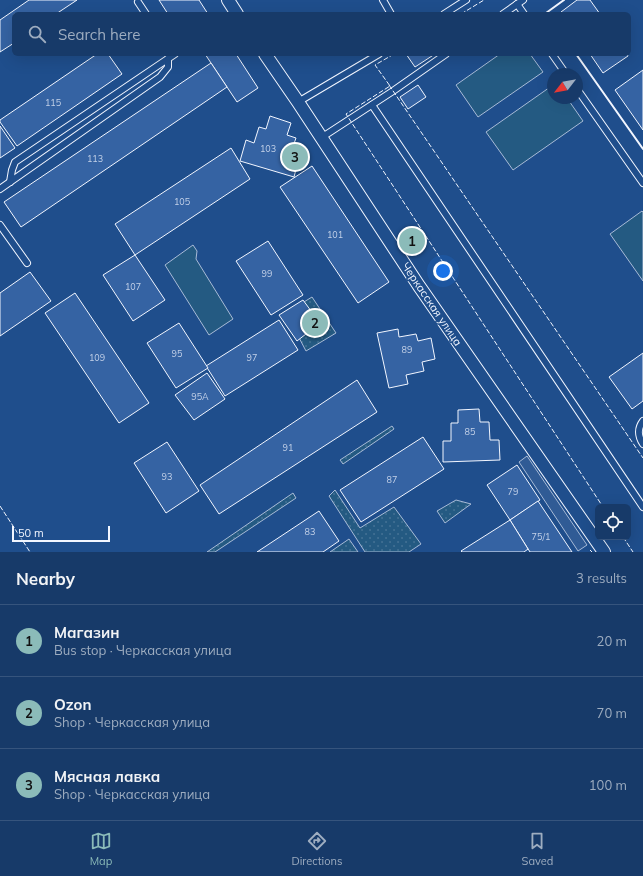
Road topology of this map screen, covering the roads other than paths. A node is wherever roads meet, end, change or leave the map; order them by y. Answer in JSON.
{"nodes":[{"id":1,"x":228,"y":0,"type":"edge"},
{"id":2,"x":383,"y":0,"type":"edge"},
{"id":3,"x":466,"y":0,"type":"edge"},
{"id":4,"x":523,"y":0,"type":"edge"},
{"id":5,"x":138,"y":2,"type":"dead end"},
{"id":6,"x":517,"y":4,"type":"junction"},
{"id":7,"x":145,"y":12,"type":"edge"},
{"id":8,"x":234,"y":12,"type":"edge"},
{"id":9,"x":390,"y":12,"type":"edge"},
{"id":10,"x":447,"y":12,"type":"edge"},
{"id":11,"x":506,"y":12,"type":"edge"},
{"id":12,"x":523,"y":12,"type":"edge"},
{"id":13,"x":172,"y":56,"type":"edge"},
{"id":14,"x":266,"y":56,"type":"edge"},
{"id":15,"x":376,"y":56,"type":"edge"},
{"id":16,"x":443,"y":56,"type":"edge"},
{"id":17,"x":553,"y":56,"type":"edge"},
{"id":18,"x":168,"y":59,"type":"junction"},
{"id":19,"x":562,"y":68,"type":"edge"},
{"id":20,"x":583,"y":98,"type":"edge"},
{"id":21,"x":298,"y":102,"type":"junction"},
{"id":22,"x":372,"y":106,"type":"junction"},
{"id":23,"x":64,"y":128,"type":"junction"},
{"id":24,"x":327,"y":134,"type":"dead end"},
{"id":25,"x":72,"y":139,"type":"junction"},
{"id":26,"x":10,"y":182,"type":"junction"},
{"id":27,"x":643,"y":183,"type":"edge"},
{"id":28,"x":0,"y":189,"type":"edge"},
{"id":29,"x":0,"y":225,"type":"edge"},
{"id":30,"x":27,"y":263,"type":"dead end"},
{"id":31,"x":643,"y":421,"type":"edge"},
{"id":32,"x":643,"y":444,"type":"edge"},
{"id":33,"x":643,"y":507,"type":"edge"},
{"id":34,"x":604,"y":552,"type":"edge"}],
"edges":[{"from":1,"to":8,"type":"street"},
{"from":2,"to":9,"type":"lane"},
{"from":3,"to":10,"type":"lane"},
{"from":4,"to":6,"type":"lane"},
{"from":5,"to":7,"type":"lane"},
{"from":6,"to":11,"type":"lane"},
{"from":6,"to":12,"type":"lane"},
{"from":13,"to":18,"type":"lane"},
{"from":14,"to":21,"type":"street","name":"Черкасская улица"},
{"from":15,"to":21,"type":"lane"},
{"from":16,"to":22,"type":"lane"},
{"from":17,"to":19,"type":"lane"},
{"from":18,"to":23,"type":"lane"},
{"from":18,"to":25,"type":"lane"},
{"from":20,"to":27,"type":"lane"},
{"from":21,"to":34,"type":"street","name":"Черкасская улица"},
{"from":22,"to":24,"type":"lane"},
{"from":22,"to":33,"type":"lane"},
{"from":23,"to":25,"type":"lane"},
{"from":23,"to":26,"type":"lane"},
{"from":25,"to":26,"type":"lane"},
{"from":26,"to":28,"type":"lane"},
{"from":29,"to":30,"type":"lane"},
{"from":31,"to":32,"type":"lane"}]}
